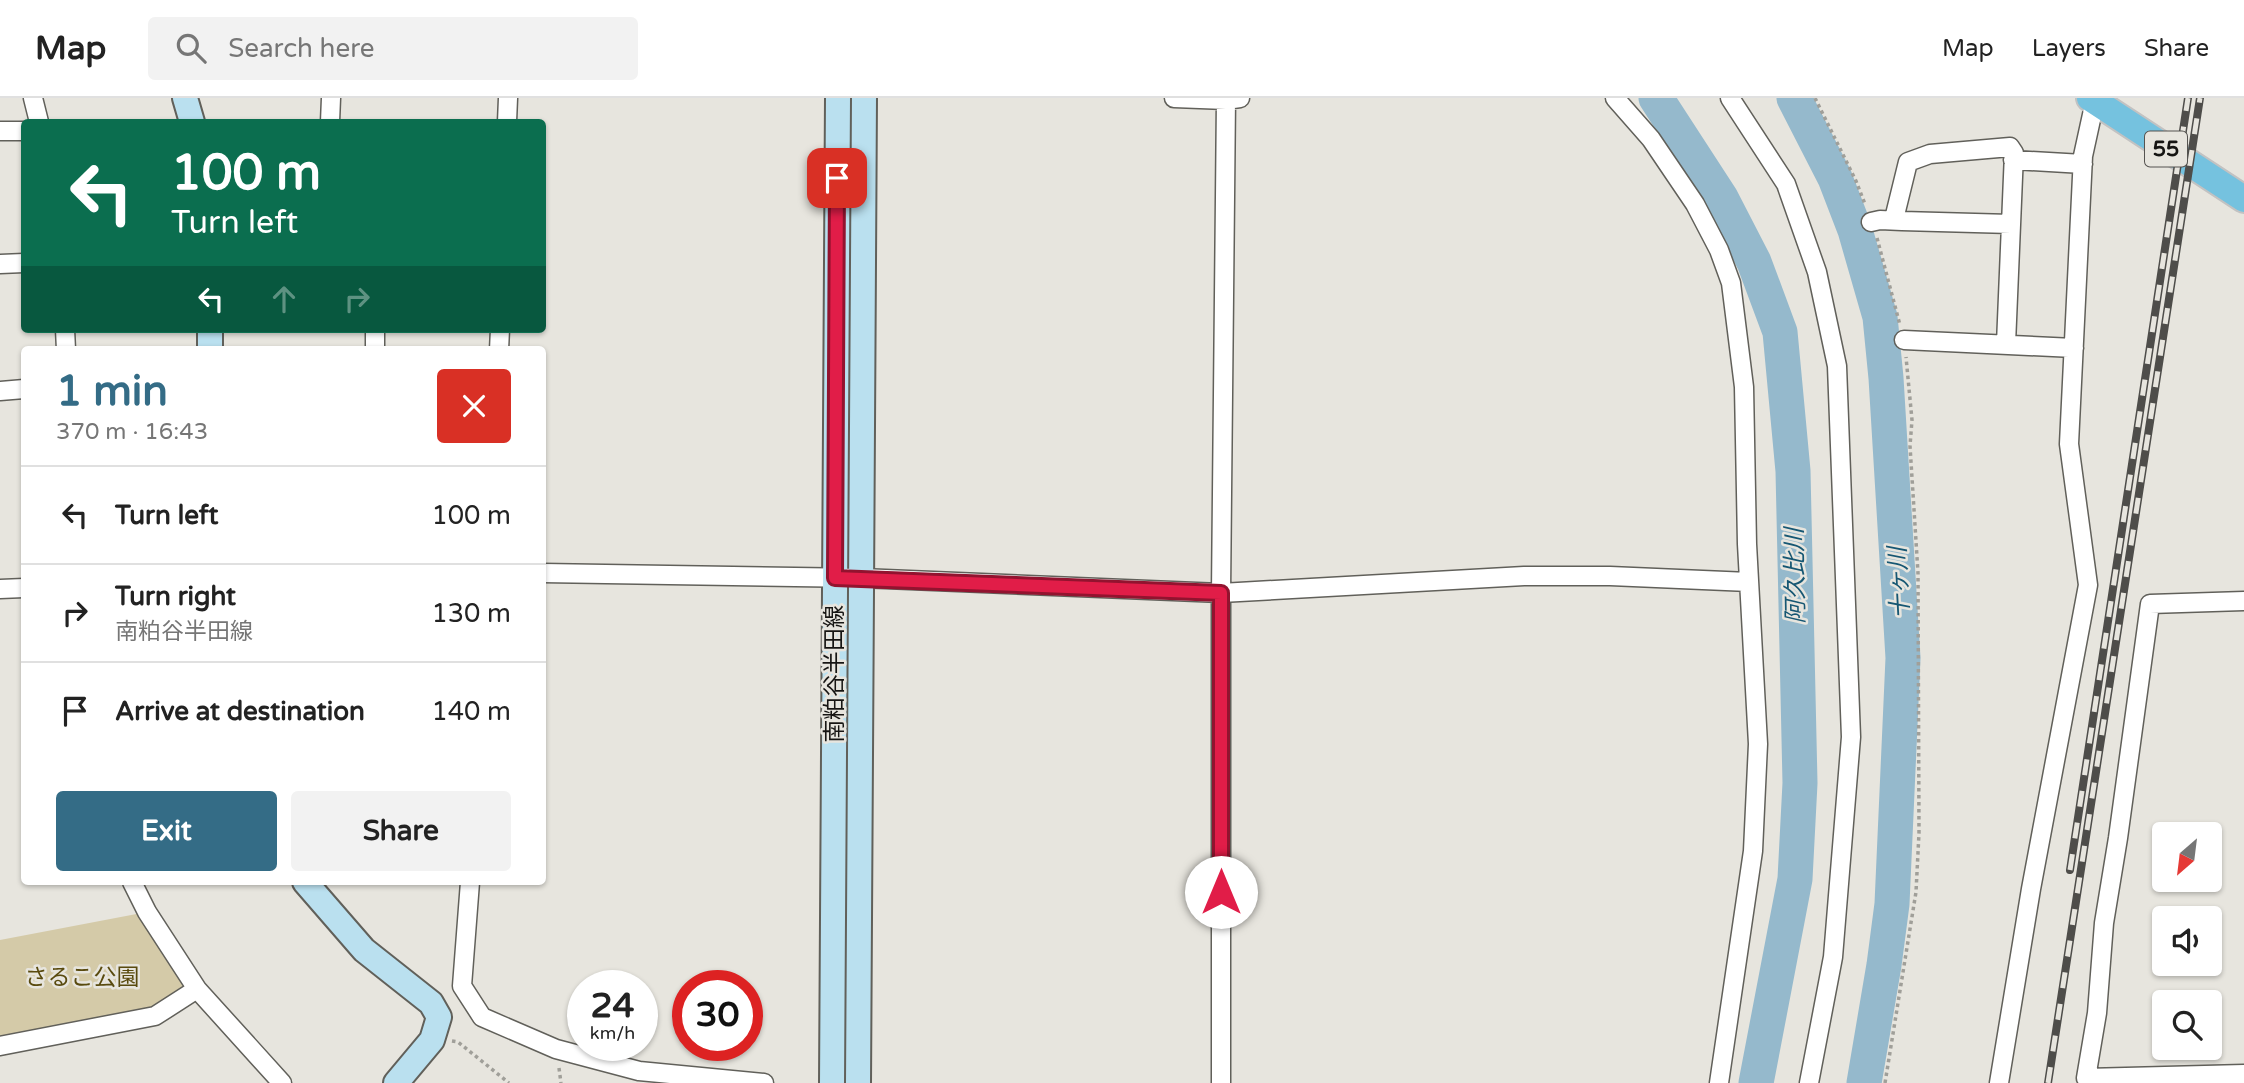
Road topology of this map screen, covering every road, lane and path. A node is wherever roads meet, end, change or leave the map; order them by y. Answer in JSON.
{"nodes":[{"id":1,"x":33,"y":98,"type":"edge"},
{"id":2,"x":185,"y":98,"type":"edge"},
{"id":3,"x":331,"y":98,"type":"edge"},
{"id":4,"x":508,"y":98,"type":"edge"},
{"id":5,"x":838,"y":98,"type":"edge"},
{"id":6,"x":864,"y":98,"type":"edge"},
{"id":7,"x":1174,"y":98,"type":"edge"},
{"id":8,"x":1615,"y":98,"type":"edge"},
{"id":9,"x":1730,"y":98,"type":"edge"},
{"id":10,"x":1815,"y":98,"type":"edge"},
{"id":11,"x":1230,"y":99,"type":"edge"},
{"id":12,"x":2093,"y":100,"type":"edge"},
{"id":13,"x":38,"y":119,"type":"edge"},
{"id":14,"x":191,"y":119,"type":"edge"},
{"id":15,"x":330,"y":119,"type":"edge"},
{"id":16,"x":507,"y":119,"type":"edge"},
{"id":17,"x":0,"y":131,"type":"edge"},
{"id":18,"x":21,"y":131,"type":"edge"},
{"id":19,"x":2013,"y":160,"type":"junction"},
{"id":20,"x":2083,"y":164,"type":"junction"},
{"id":21,"x":2244,"y":199,"type":"edge"},
{"id":22,"x":1894,"y":219,"type":"junction"},
{"id":23,"x":1871,"y":222,"type":"junction"},
{"id":24,"x":2011,"y":224,"type":"junction"},
{"id":25,"x":21,"y":262,"type":"edge"},
{"id":26,"x":0,"y":264,"type":"edge"},
{"id":27,"x":1904,"y":340,"type":"junction"},
{"id":28,"x":2006,"y":344,"type":"junction"},
{"id":29,"x":2074,"y":348,"type":"junction"},
{"id":30,"x":21,"y":389,"type":"edge"},
{"id":31,"x":0,"y":391,"type":"edge"},
{"id":32,"x":546,"y":573,"type":"edge"},
{"id":33,"x":835,"y":578,"type":"junction"},
{"id":34,"x":861,"y":578,"type":"junction"},
{"id":35,"x":1749,"y":582,"type":"junction"},
{"id":36,"x":21,"y":588,"type":"edge"},
{"id":37,"x":0,"y":589,"type":"edge"},
{"id":38,"x":1221,"y":593,"type":"junction"},
{"id":39,"x":2244,"y":601,"type":"edge"},
{"id":40,"x":134,"y":885,"type":"edge"},
{"id":41,"x":308,"y":885,"type":"edge"},
{"id":42,"x":470,"y":885,"type":"edge"},
{"id":43,"x":197,"y":989,"type":"junction"},
{"id":44,"x":432,"y":1040,"type":"junction"},
{"id":45,"x":0,"y":1046,"type":"edge"},
{"id":46,"x":2244,"y":1074,"type":"edge"},
{"id":47,"x":282,"y":1083,"type":"edge"},
{"id":48,"x":396,"y":1083,"type":"edge"},
{"id":49,"x":509,"y":1083,"type":"edge"},
{"id":50,"x":764,"y":1083,"type":"edge"},
{"id":51,"x":832,"y":1083,"type":"edge"},
{"id":52,"x":858,"y":1083,"type":"edge"},
{"id":53,"x":1221,"y":1083,"type":"edge"},
{"id":54,"x":1719,"y":1083,"type":"edge"},
{"id":55,"x":1809,"y":1083,"type":"edge"},
{"id":56,"x":1885,"y":1083,"type":"edge"},
{"id":57,"x":1999,"y":1083,"type":"edge"}],
"edges":[{"from":1,"to":13,"type":"street"},
{"from":2,"to":14,"type":"main road"},
{"from":3,"to":15,"type":"street"},
{"from":4,"to":16,"type":"street"},
{"from":5,"to":33,"type":"main road","name":"南粕谷半田線"},
{"from":6,"to":34,"type":"main road","name":"南粕谷半田線"},
{"from":7,"to":11,"type":"street"},
{"from":8,"to":35,"type":"street"},
{"from":9,"to":55,"type":"street"},
{"from":10,"to":23,"type":"path"},
{"from":11,"to":38,"type":"street"},
{"from":12,"to":20,"type":"street"},
{"from":12,"to":21,"type":"main road","number":"55"},
{"from":17,"to":18,"type":"street"},
{"from":19,"to":20,"type":"street"},
{"from":19,"to":22,"type":"street"},
{"from":19,"to":24,"type":"street"},
{"from":20,"to":29,"type":"street"},
{"from":22,"to":23,"type":"street"},
{"from":22,"to":24,"type":"street"},
{"from":23,"to":27,"type":"path"},
{"from":24,"to":28,"type":"street"},
{"from":25,"to":26,"type":"street"},
{"from":27,"to":28,"type":"street"},
{"from":27,"to":56,"type":"path"},
{"from":28,"to":29,"type":"street"},
{"from":29,"to":57,"type":"street"},
{"from":30,"to":31,"type":"street"},
{"from":32,"to":33,"type":"street"},
{"from":33,"to":34,"type":"street"},
{"from":33,"to":51,"type":"main road","name":"南粕谷半田線"},
{"from":34,"to":38,"type":"street"},
{"from":34,"to":52,"type":"main road","name":"南粕谷半田線"},
{"from":35,"to":38,"type":"street"},
{"from":35,"to":54,"type":"street"},
{"from":36,"to":37,"type":"street"},
{"from":38,"to":53,"type":"street"},
{"from":39,"to":46,"type":"street"},
{"from":40,"to":43,"type":"street"},
{"from":41,"to":44,"type":"main road"},
{"from":42,"to":50,"type":"street"},
{"from":43,"to":45,"type":"street"},
{"from":43,"to":47,"type":"street"},
{"from":44,"to":48,"type":"main road"},
{"from":44,"to":49,"type":"path"}]}
